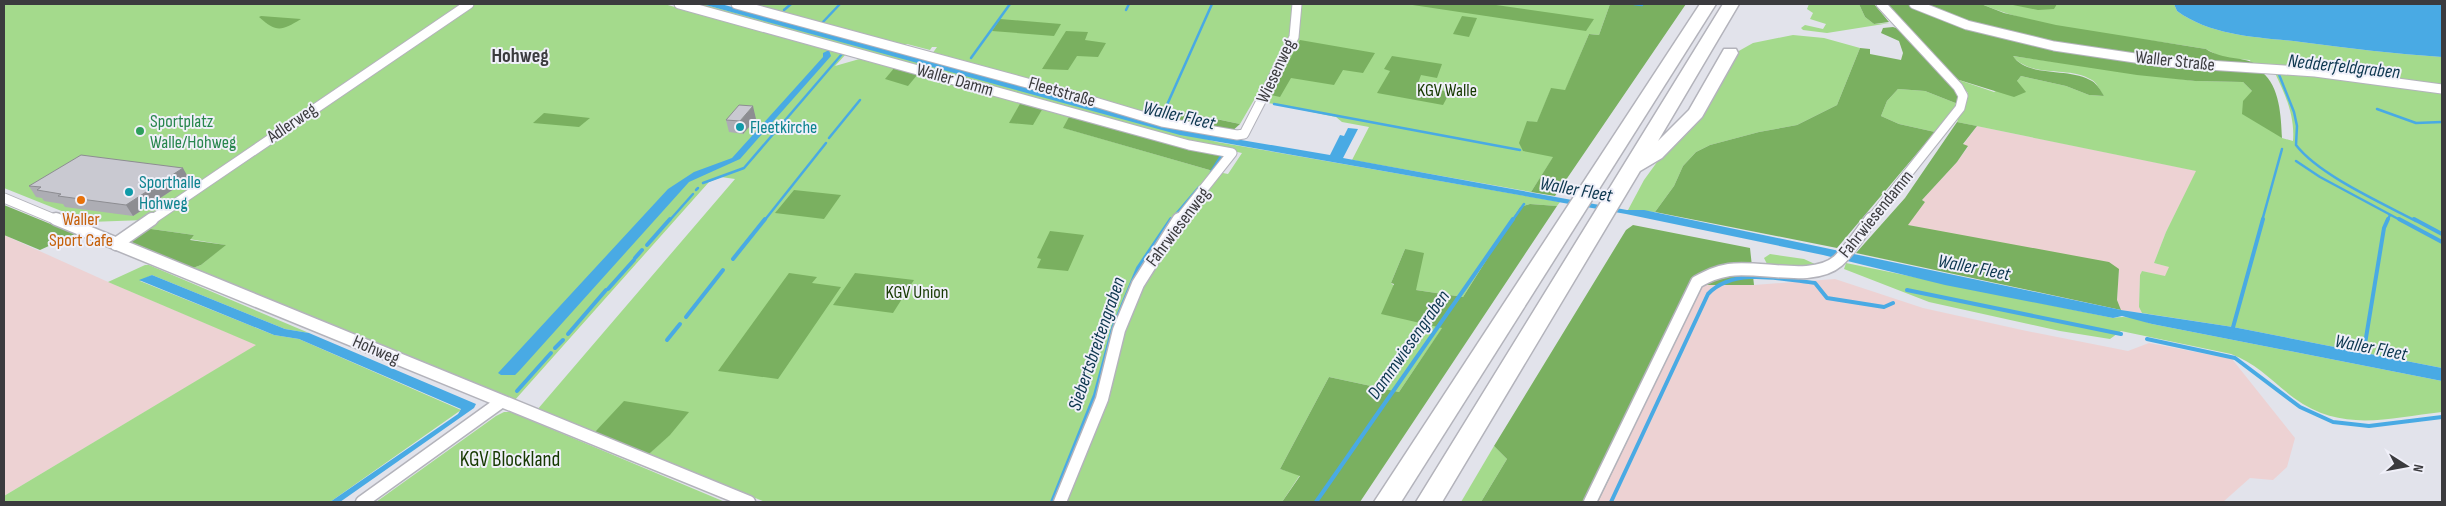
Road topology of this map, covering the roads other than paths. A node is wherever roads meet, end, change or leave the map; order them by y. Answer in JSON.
{"nodes":[{"id":1,"x":468,"y":4,"type":"edge"},
{"id":2,"x":679,"y":4,"type":"edge"},
{"id":3,"x":736,"y":4,"type":"edge"},
{"id":4,"x":1297,"y":4,"type":"edge"},
{"id":5,"x":1708,"y":4,"type":"edge"},
{"id":6,"x":1731,"y":4,"type":"edge"},
{"id":7,"x":1881,"y":4,"type":"edge"},
{"id":8,"x":1914,"y":4,"type":"edge"},
{"id":9,"x":1730,"y":54,"type":"dead end"},
{"id":10,"x":2442,"y":89,"type":"edge"},
{"id":11,"x":1244,"y":134,"type":"joint"},
{"id":12,"x":1232,"y":154,"type":"joint"},
{"id":13,"x":1629,"y":170,"type":"junction"},
{"id":14,"x":4,"y":198,"type":"edge"},
{"id":15,"x":116,"y":244,"type":"junction"},
{"id":16,"x":502,"y":402,"type":"junction"},
{"id":17,"x":362,"y":502,"type":"edge"},
{"id":18,"x":749,"y":502,"type":"edge"},
{"id":19,"x":1060,"y":502,"type":"edge"},
{"id":20,"x":1387,"y":502,"type":"edge"},
{"id":21,"x":1429,"y":502,"type":"edge"},
{"id":22,"x":1590,"y":502,"type":"edge"}],
"edges":[{"from":1,"to":15,"type":"street","name":"Adlerweg"},
{"from":2,"to":12,"type":"street","name":"Waller Damm"},
{"from":3,"to":11,"type":"street","name":"Fleetstraße"},
{"from":4,"to":11,"type":"street","name":"Wiesenweg"},
{"from":5,"to":20,"type":"highway"},
{"from":6,"to":13,"type":"highway"},
{"from":7,"to":22,"type":"street","name":"Fahrwiesendamm"},
{"from":8,"to":10,"type":"street","name":"Waller Straße"},
{"from":9,"to":13,"type":"highway"},
{"from":12,"to":19,"type":"street","name":"Fahrwiesenweg"},
{"from":13,"to":21,"type":"highway"},
{"from":14,"to":15,"type":"street","name":"Hohweg"},
{"from":15,"to":16,"type":"street","name":"Hohweg"},
{"from":16,"to":17,"type":"street"},
{"from":16,"to":18,"type":"street","name":"Hohweg"}]}
